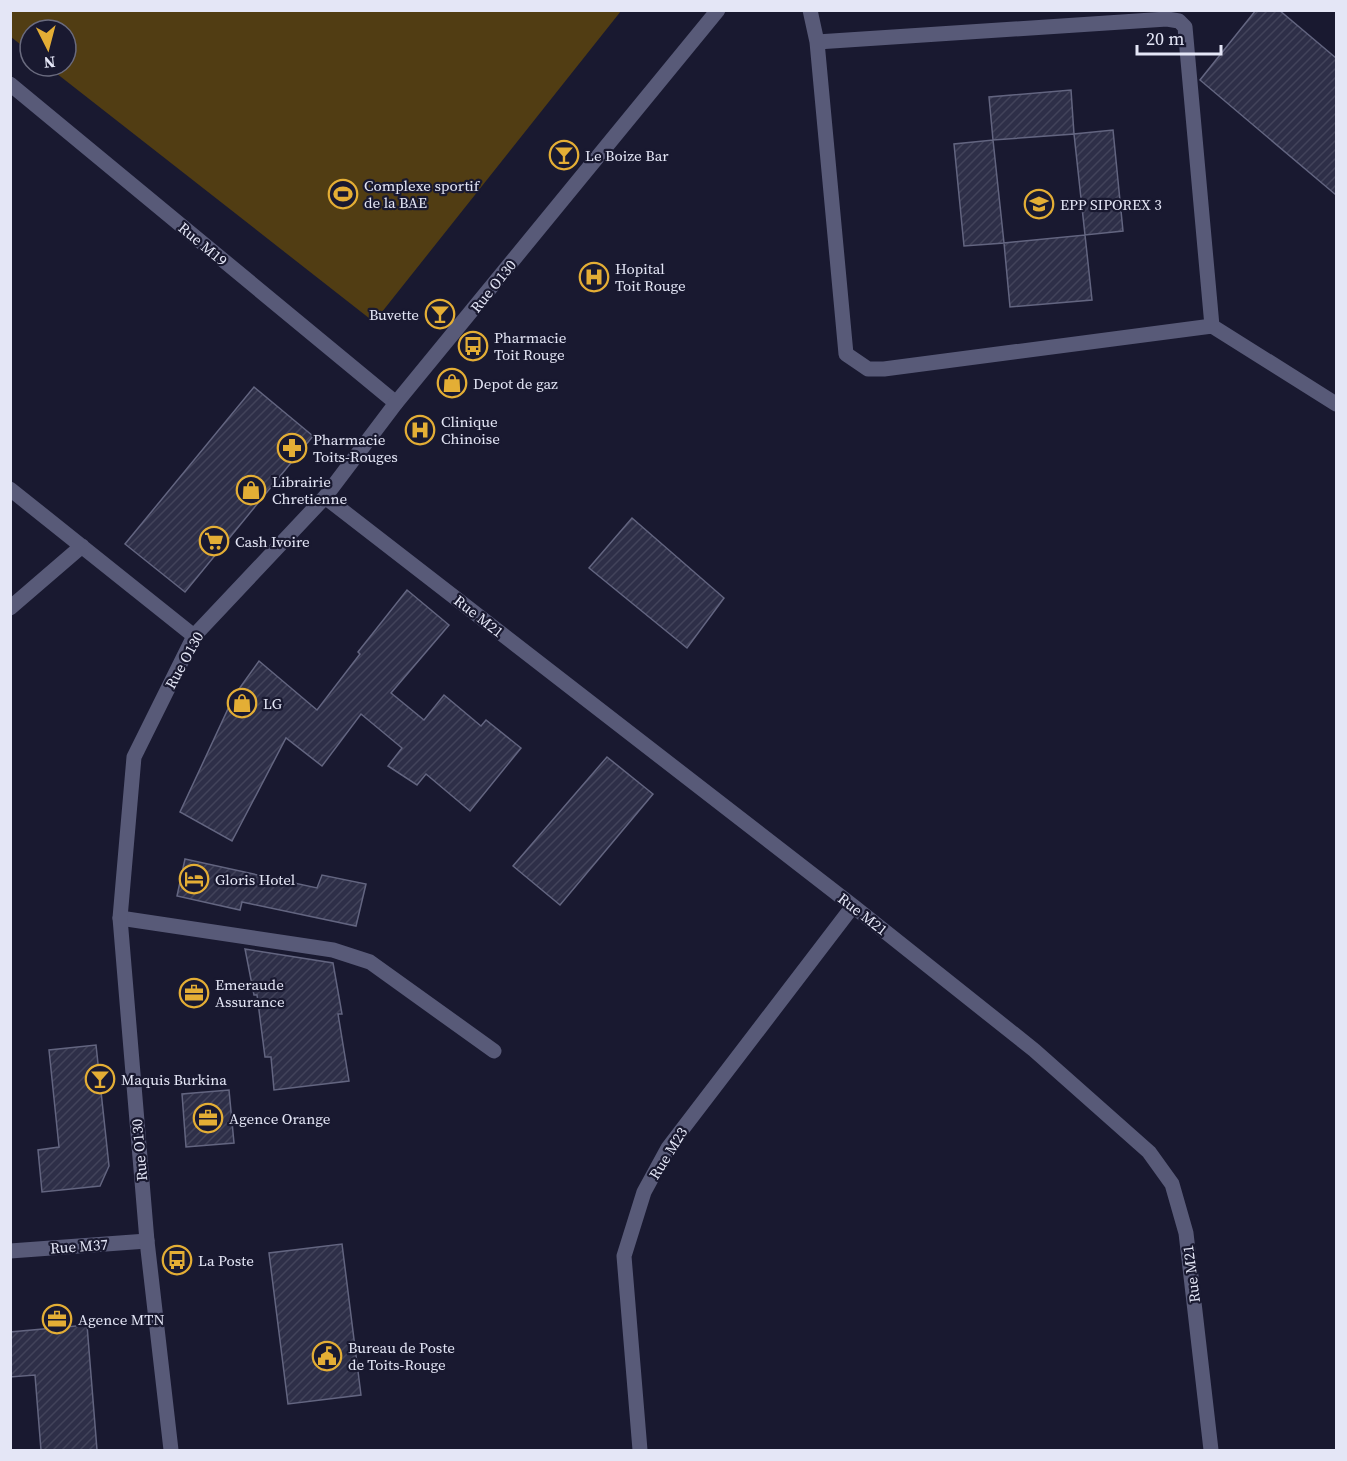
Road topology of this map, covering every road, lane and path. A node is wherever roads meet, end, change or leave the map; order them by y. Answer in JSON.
{"nodes":[{"id":1,"x":718,"y":10,"type":"edge"},
{"id":2,"x":810,"y":10,"type":"edge"},
{"id":3,"x":817,"y":42,"type":"junction"},
{"id":4,"x":10,"y":84,"type":"edge"},
{"id":5,"x":1212,"y":326,"type":"junction"},
{"id":6,"x":396,"y":404,"type":"junction"},
{"id":7,"x":1336,"y":404,"type":"edge"},
{"id":8,"x":10,"y":489,"type":"edge"},
{"id":9,"x":325,"y":497,"type":"junction"},
{"id":10,"x":81,"y":546,"type":"junction"},
{"id":11,"x":10,"y":608,"type":"edge"},
{"id":12,"x":194,"y":636,"type":"junction"},
{"id":13,"x":853,"y":906,"type":"junction"},
{"id":14,"x":120,"y":918,"type":"junction"},
{"id":15,"x":494,"y":1051,"type":"dead end"},
{"id":16,"x":147,"y":1241,"type":"junction"},
{"id":17,"x":10,"y":1251,"type":"edge"},
{"id":18,"x":171,"y":1450,"type":"edge"},
{"id":19,"x":640,"y":1450,"type":"edge"},
{"id":20,"x":1211,"y":1450,"type":"edge"}],
"edges":[{"from":1,"to":6,"type":"street","name":"Rue O130"},
{"from":2,"to":3,"type":"street"},
{"from":3,"to":5,"type":"street"},
{"from":3,"to":5,"type":"street"},
{"from":4,"to":6,"type":"street","name":"Rue M19"},
{"from":5,"to":7,"type":"street"},
{"from":6,"to":9,"type":"street","name":"Rue O130"},
{"from":8,"to":10,"type":"street"},
{"from":9,"to":12,"type":"street","name":"Rue O130"},
{"from":9,"to":13,"type":"street","name":"Rue M21"},
{"from":10,"to":11,"type":"street"},
{"from":10,"to":12,"type":"street"},
{"from":12,"to":14,"type":"street","name":"Rue O130"},
{"from":13,"to":19,"type":"street","name":"Rue M23"},
{"from":13,"to":20,"type":"street","name":"Rue M21"},
{"from":14,"to":15,"type":"street"},
{"from":14,"to":16,"type":"street","name":"Rue O130"},
{"from":16,"to":17,"type":"street","name":"Rue M37"},
{"from":16,"to":18,"type":"street","name":"Rue O130"}]}
